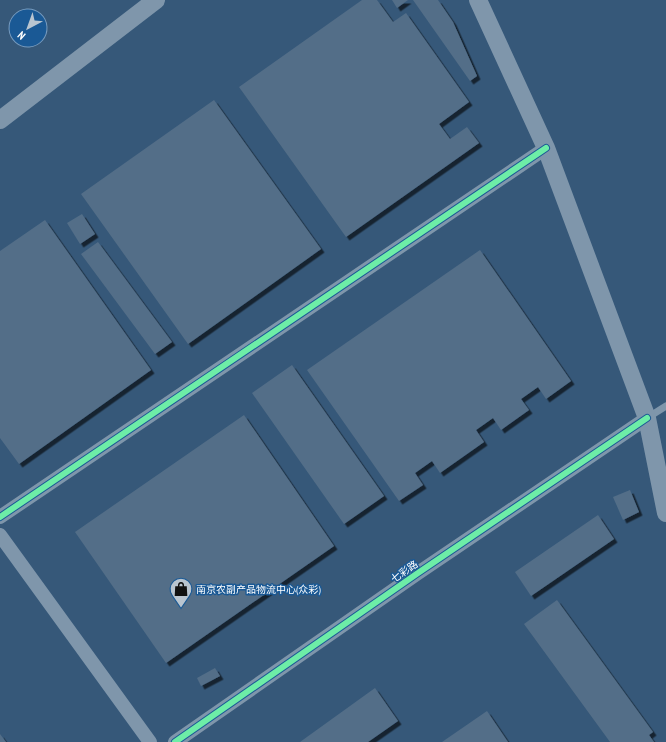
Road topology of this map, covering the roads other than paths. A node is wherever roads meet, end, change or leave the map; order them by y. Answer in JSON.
{"nodes":[{"id":1,"x":156,"y":0,"type":"edge"},
{"id":2,"x":478,"y":0,"type":"edge"},
{"id":3,"x":0,"y":120,"type":"edge"},
{"id":4,"x":546,"y":148,"type":"junction"},
{"id":5,"x":666,"y":406,"type":"edge"},
{"id":6,"x":647,"y":418,"type":"junction"},
{"id":7,"x":666,"y":513,"type":"edge"},
{"id":8,"x":0,"y":517,"type":"edge"},
{"id":9,"x":0,"y":535,"type":"edge"},
{"id":10,"x":150,"y":742,"type":"edge"},
{"id":11,"x":175,"y":742,"type":"edge"}],
"edges":[{"from":1,"to":3,"type":"street"},
{"from":2,"to":4,"type":"street"},
{"from":4,"to":6,"type":"street"},
{"from":4,"to":8,"type":"street"},
{"from":5,"to":6,"type":"lane"},
{"from":6,"to":7,"type":"street"},
{"from":6,"to":11,"type":"street","name":"七彩路"},
{"from":9,"to":10,"type":"street"}]}
